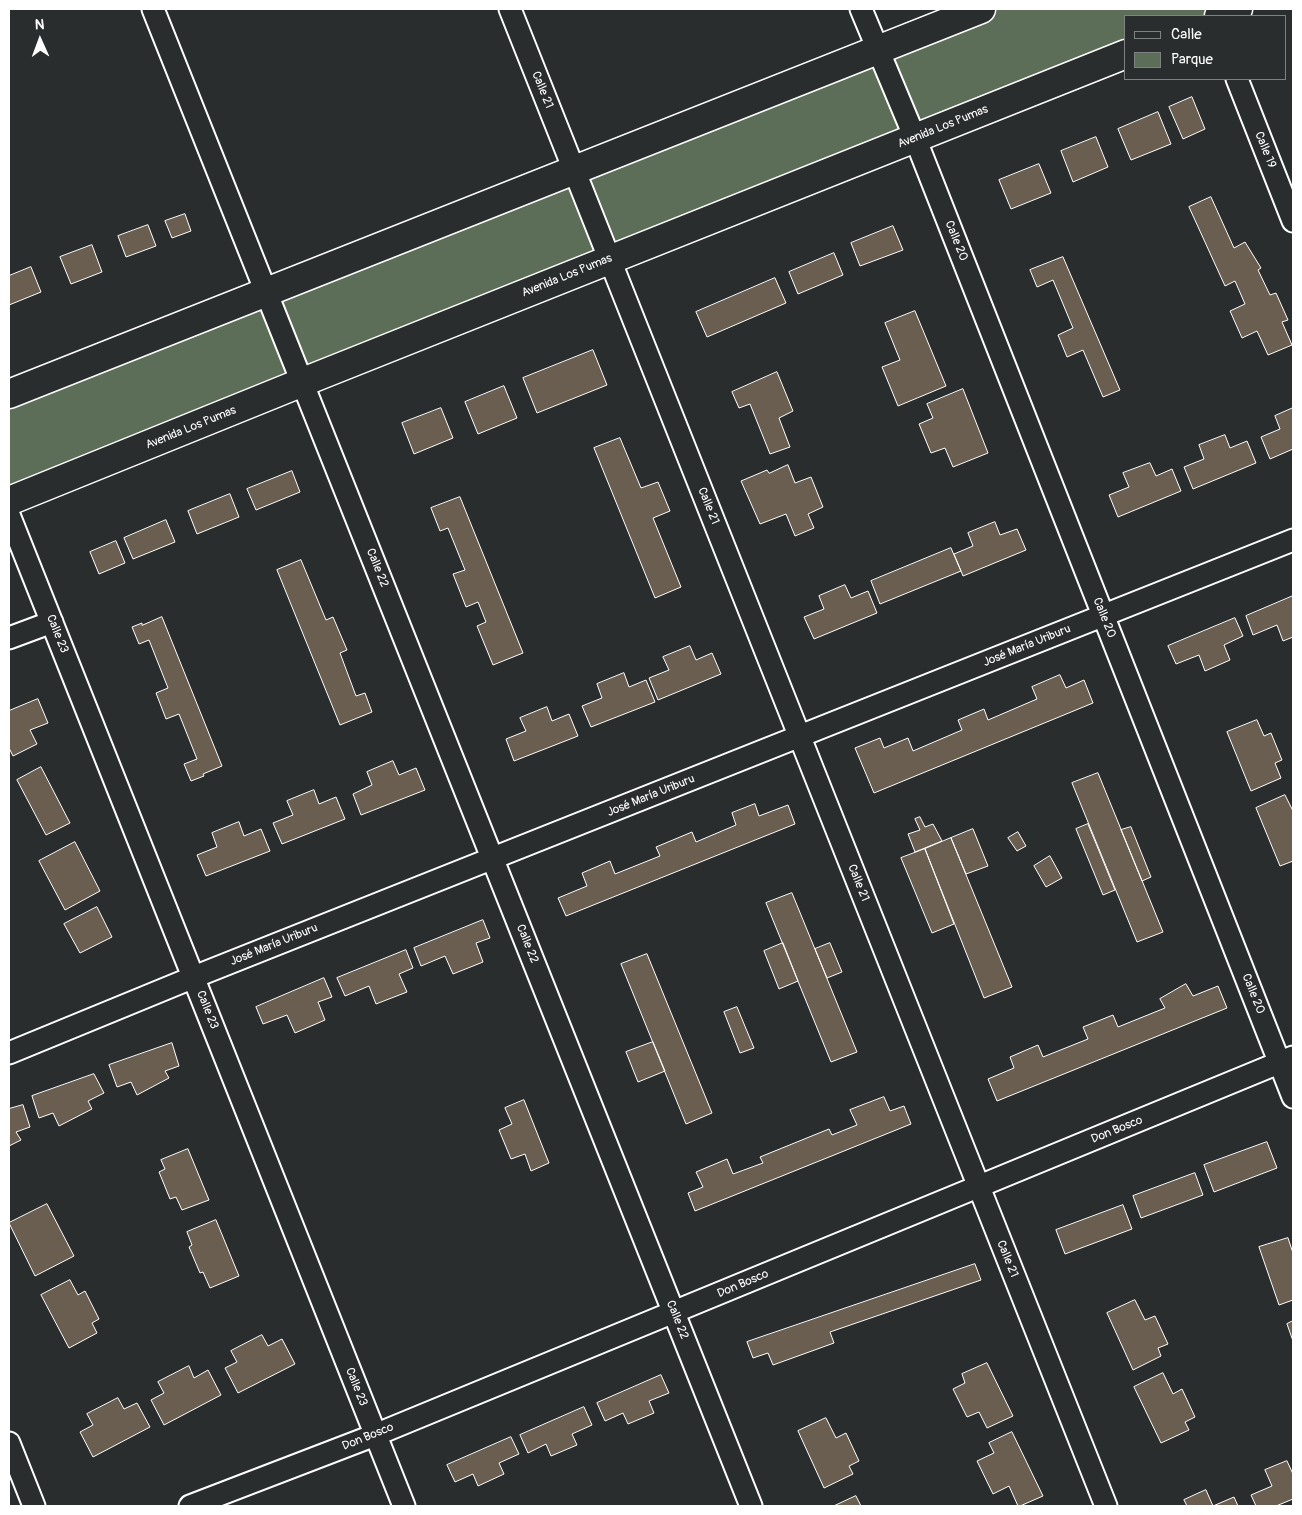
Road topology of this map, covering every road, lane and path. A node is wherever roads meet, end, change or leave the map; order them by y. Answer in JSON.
{"nodes":[{"id":1,"x":154,"y":9,"type":"edge"},
{"id":2,"x":510,"y":9,"type":"edge"},
{"id":3,"x":861,"y":9,"type":"edge"},
{"id":4,"x":981,"y":9,"type":"edge"},
{"id":5,"x":1238,"y":9,"type":"edge"},
{"id":6,"x":1222,"y":15,"type":"edge"},
{"id":7,"x":877,"y":50,"type":"junction"},
{"id":8,"x":1124,"y":55,"type":"edge"},
{"id":9,"x":1236,"y":80,"type":"edge"},
{"id":10,"x":915,"y":138,"type":"junction"},
{"id":11,"x":574,"y":170,"type":"junction"},
{"id":12,"x":1293,"y":221,"type":"edge"},
{"id":13,"x":610,"y":259,"type":"junction"},
{"id":14,"x":266,"y":292,"type":"junction"},
{"id":15,"x":303,"y":382,"type":"junction"},
{"id":16,"x":9,"y":394,"type":"edge"},
{"id":17,"x":9,"y":502,"type":"edge"},
{"id":18,"x":9,"y":515,"type":"edge"},
{"id":19,"x":1293,"y":540,"type":"edge"},
{"id":20,"x":1103,"y":616,"type":"junction"},
{"id":21,"x":52,"y":622,"type":"junction"},
{"id":22,"x":9,"y":638,"type":"edge"},
{"id":23,"x":799,"y":736,"type":"junction"},
{"id":24,"x":493,"y":858,"type":"junction"},
{"id":25,"x":194,"y":977,"type":"junction"},
{"id":26,"x":9,"y":1053,"type":"edge"},
{"id":27,"x":1286,"y":1060,"type":"edge"},
{"id":28,"x":1293,"y":1097,"type":"edge"},
{"id":29,"x":979,"y":1187,"type":"junction"},
{"id":30,"x":674,"y":1313,"type":"junction"},
{"id":31,"x":375,"y":1434,"type":"junction"},
{"id":32,"x":9,"y":1443,"type":"edge"},
{"id":33,"x":34,"y":1506,"type":"edge"},
{"id":34,"x":190,"y":1506,"type":"edge"},
{"id":35,"x":404,"y":1506,"type":"edge"},
{"id":36,"x":751,"y":1506,"type":"edge"},
{"id":37,"x":1106,"y":1506,"type":"edge"}],
"edges":[{"from":1,"to":14,"type":"street","name":"Calle 22"},
{"from":2,"to":11,"type":"street","name":"Calle 21"},
{"from":3,"to":7,"type":"street"},
{"from":4,"to":7,"type":"main road"},
{"from":5,"to":6,"type":"main road"},
{"from":7,"to":10,"type":"street","name":"Calle 20"},
{"from":7,"to":11,"type":"main road"},
{"from":8,"to":10,"type":"main road","name":"Avenida Los Pumas"},
{"from":9,"to":12,"type":"street","name":"Calle 19"},
{"from":10,"to":13,"type":"main road","name":"Avenida Los Pumas"},
{"from":10,"to":20,"type":"street","name":"Calle 20"},
{"from":11,"to":13,"type":"street","name":"Calle 21"},
{"from":11,"to":14,"type":"main road"},
{"from":13,"to":15,"type":"main road","name":"Avenida Los Pumas"},
{"from":13,"to":23,"type":"street","name":"Calle 21"},
{"from":14,"to":15,"type":"street","name":"Calle 22"},
{"from":14,"to":16,"type":"main road"},
{"from":15,"to":17,"type":"main road","name":"Avenida Los Pumas"},
{"from":15,"to":24,"type":"street","name":"Calle 22"},
{"from":18,"to":21,"type":"street","name":"Calle 23"},
{"from":19,"to":20,"type":"street","name":"José María Uriburu"},
{"from":20,"to":23,"type":"street","name":"José María Uriburu"},
{"from":20,"to":27,"type":"street","name":"Calle 20"},
{"from":21,"to":22,"type":"street"},
{"from":21,"to":25,"type":"street","name":"Calle 23"},
{"from":23,"to":24,"type":"street","name":"José María Uriburu"},
{"from":23,"to":29,"type":"street","name":"Calle 21"},
{"from":24,"to":25,"type":"street","name":"José María Uriburu"},
{"from":24,"to":30,"type":"street","name":"Calle 22"},
{"from":25,"to":26,"type":"street","name":"José María Uriburu"},
{"from":25,"to":31,"type":"street","name":"Calle 23"},
{"from":27,"to":28,"type":"street","name":"Calle 20"},
{"from":27,"to":29,"type":"street","name":"Don Bosco"},
{"from":29,"to":30,"type":"street","name":"Don Bosco"},
{"from":29,"to":37,"type":"street","name":"Calle 21"},
{"from":30,"to":31,"type":"street","name":"Don Bosco"},
{"from":30,"to":36,"type":"street","name":"Calle 22"},
{"from":31,"to":34,"type":"street","name":"Don Bosco"},
{"from":31,"to":35,"type":"street","name":"Calle 23"},
{"from":32,"to":33,"type":"street"}]}
